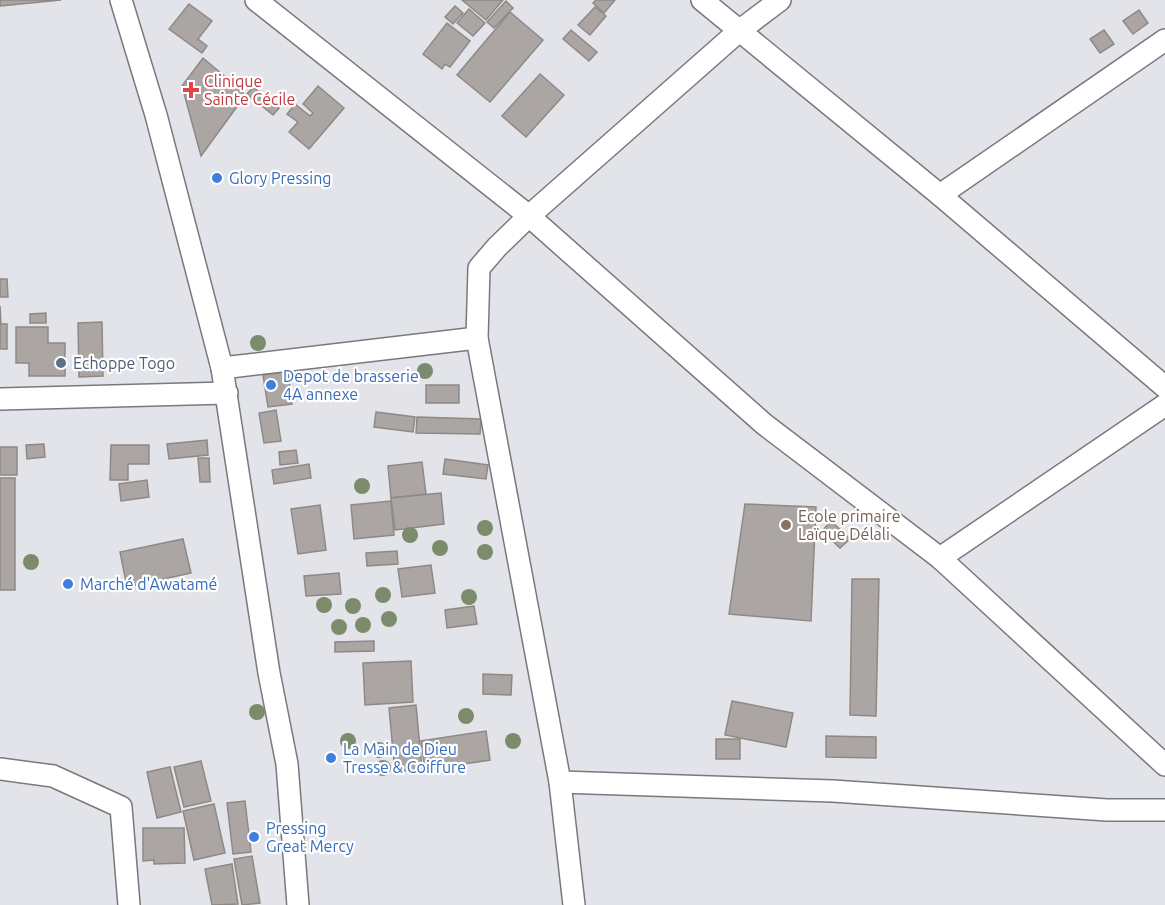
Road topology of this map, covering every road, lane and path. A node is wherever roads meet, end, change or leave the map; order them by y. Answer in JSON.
{"nodes":[{"id":1,"x":121,"y":0,"type":"edge"},
{"id":2,"x":256,"y":0,"type":"edge"},
{"id":3,"x":702,"y":0,"type":"edge"},
{"id":4,"x":780,"y":0,"type":"edge"},
{"id":5,"x":739,"y":31,"type":"junction"},
{"id":6,"x":1165,"y":40,"type":"edge"},
{"id":7,"x":940,"y":195,"type":"junction"},
{"id":8,"x":529,"y":216,"type":"junction"},
{"id":9,"x":477,"y":338,"type":"junction"},
{"id":10,"x":222,"y":368,"type":"junction"},
{"id":11,"x":1165,"y":387,"type":"edge"},
{"id":12,"x":227,"y":393,"type":"junction"},
{"id":13,"x":0,"y":399,"type":"edge"},
{"id":14,"x":1165,"y":405,"type":"edge"},
{"id":15,"x":940,"y":558,"type":"junction"},
{"id":16,"x":1165,"y":765,"type":"edge"},
{"id":17,"x":0,"y":770,"type":"edge"},
{"id":18,"x":560,"y":782,"type":"junction"},
{"id":19,"x":1165,"y":810,"type":"edge"},
{"id":20,"x":129,"y":905,"type":"edge"},
{"id":21,"x":298,"y":905,"type":"edge"},
{"id":22,"x":574,"y":905,"type":"edge"}],
"edges":[{"from":1,"to":10,"type":"street"},
{"from":2,"to":8,"type":"street"},
{"from":3,"to":5,"type":"street"},
{"from":4,"to":5,"type":"street"},
{"from":5,"to":7,"type":"street"},
{"from":5,"to":8,"type":"street"},
{"from":6,"to":7,"type":"street"},
{"from":7,"to":11,"type":"street"},
{"from":8,"to":9,"type":"street"},
{"from":8,"to":15,"type":"street"},
{"from":9,"to":10,"type":"street"},
{"from":9,"to":18,"type":"street"},
{"from":10,"to":12,"type":"street"},
{"from":12,"to":13,"type":"street"},
{"from":12,"to":21,"type":"street"},
{"from":14,"to":15,"type":"street"},
{"from":15,"to":16,"type":"street"},
{"from":17,"to":20,"type":"street"},
{"from":18,"to":19,"type":"street"},
{"from":18,"to":22,"type":"street"}]}
